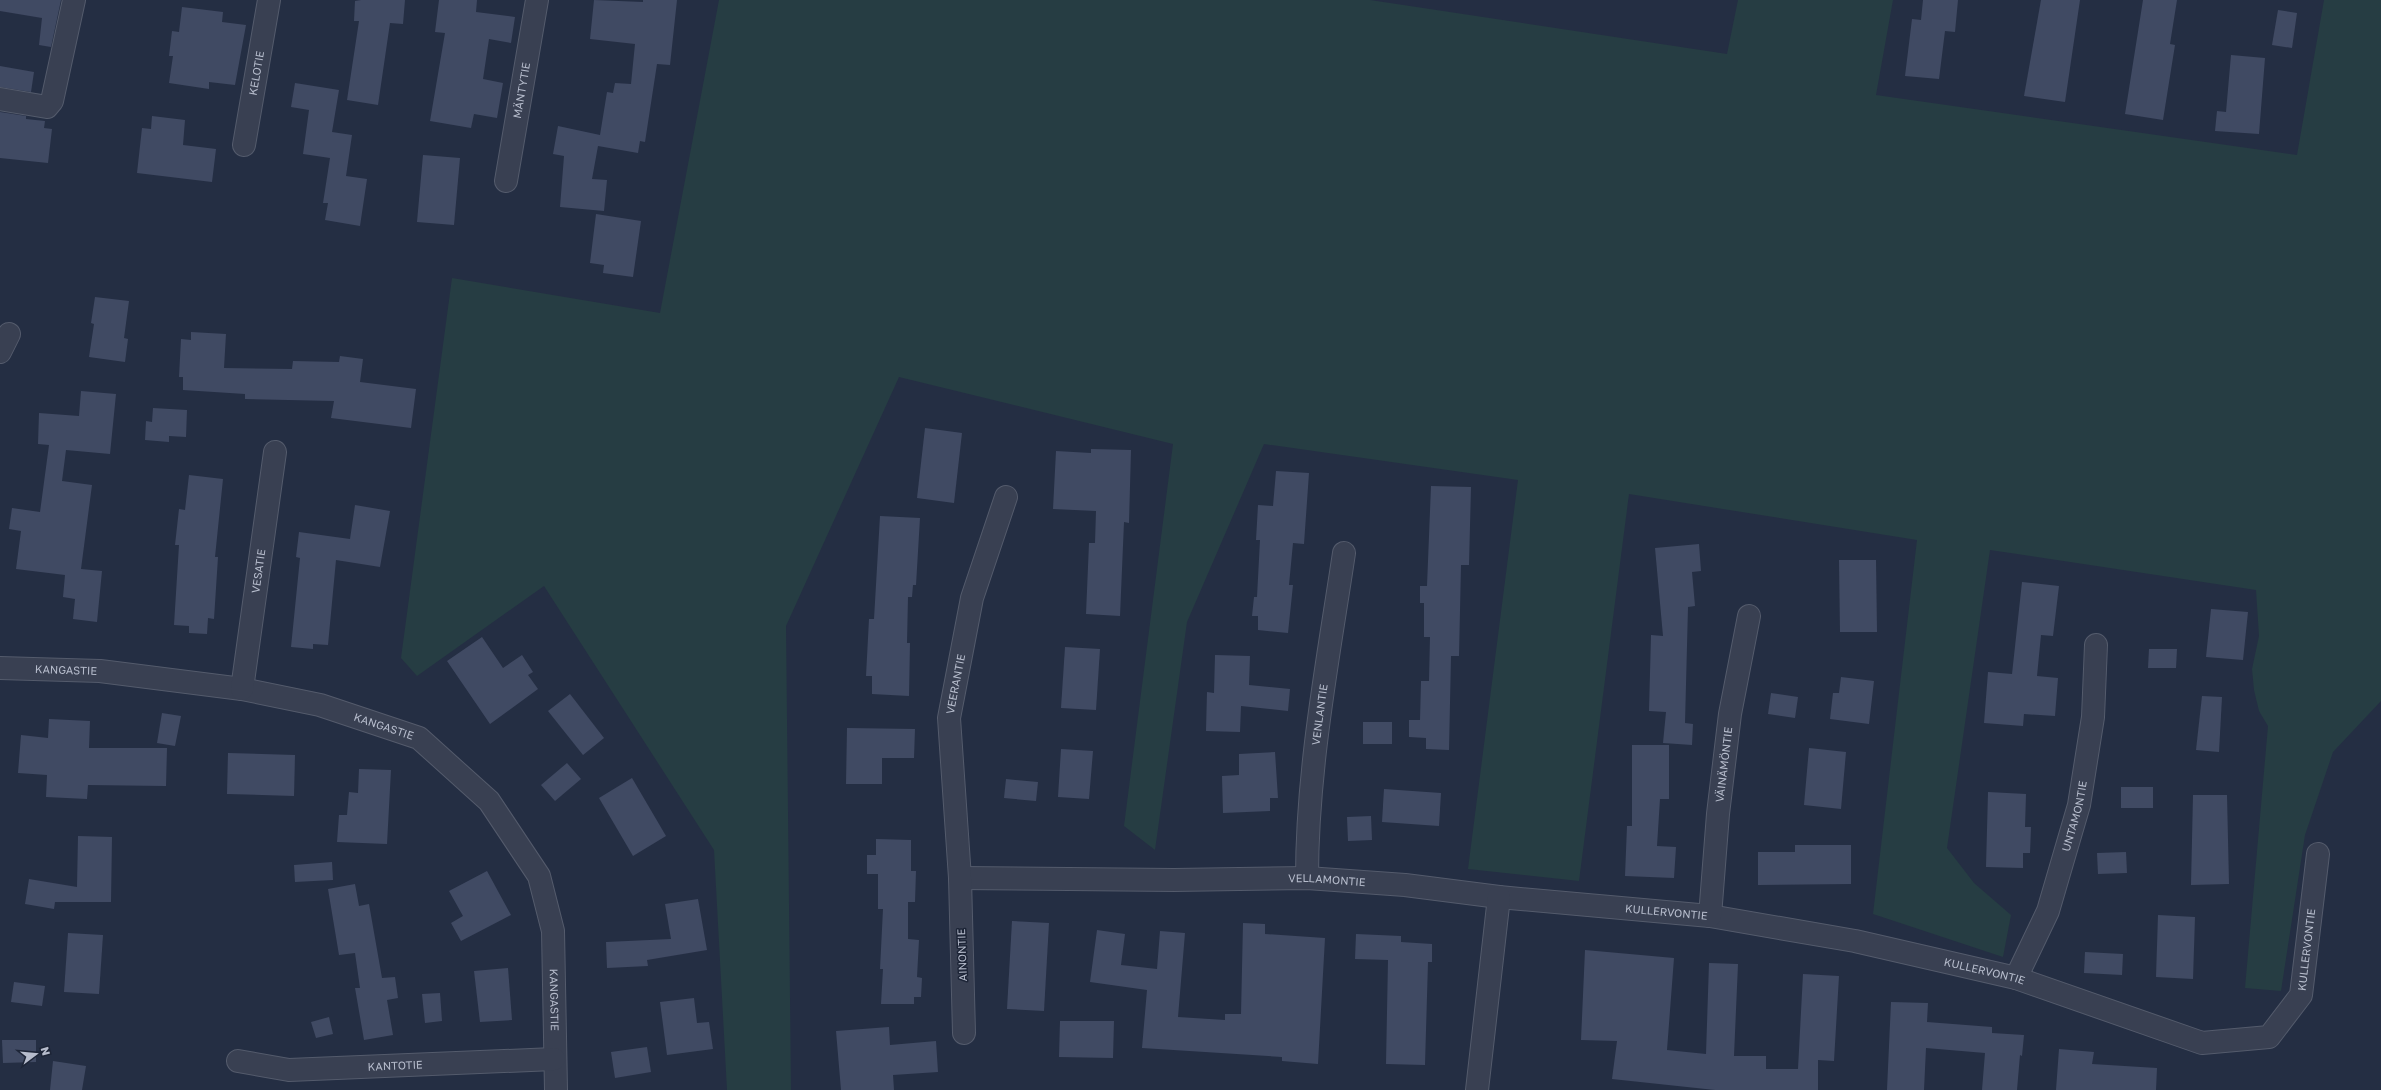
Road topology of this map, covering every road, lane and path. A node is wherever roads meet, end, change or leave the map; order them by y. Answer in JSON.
{"nodes":[{"id":1,"x":74,"y":0,"type":"edge"},
{"id":2,"x":269,"y":0,"type":"edge"},
{"id":3,"x":537,"y":0,"type":"edge"},
{"id":4,"x":0,"y":99,"type":"edge"},
{"id":5,"x":244,"y":145,"type":"dead end"},
{"id":6,"x":506,"y":181,"type":"dead end"},
{"id":7,"x":275,"y":452,"type":"dead end"},
{"id":8,"x":1006,"y":497,"type":"dead end"},
{"id":9,"x":1344,"y":553,"type":"dead end"},
{"id":10,"x":1748,"y":616,"type":"dead end"},
{"id":11,"x":2096,"y":645,"type":"dead end"},
{"id":12,"x":0,"y":668,"type":"edge"},
{"id":13,"x":242,"y":689,"type":"junction"},
{"id":14,"x":2318,"y":854,"type":"dead end"},
{"id":15,"x":960,"y":878,"type":"junction"},
{"id":16,"x":1307,"y":878,"type":"junction"},
{"id":17,"x":1499,"y":897,"type":"junction"},
{"id":18,"x":1710,"y":916,"type":"junction"},
{"id":19,"x":2016,"y":978,"type":"junction"},
{"id":20,"x":964,"y":1033,"type":"dead end"},
{"id":21,"x":554,"y":1059,"type":"junction"},
{"id":22,"x":238,"y":1061,"type":"dead end"},
{"id":23,"x":556,"y":1090,"type":"edge"},
{"id":24,"x":1477,"y":1090,"type":"edge"}],
"edges":[{"from":1,"to":4,"type":"street"},
{"from":2,"to":5,"type":"street","name":"KELOTIE"},
{"from":3,"to":6,"type":"street","name":"MÄNTYTIE"},
{"from":7,"to":13,"type":"street","name":"VESATIE"},
{"from":8,"to":15,"type":"street","name":"VEERANTIE"},
{"from":9,"to":16,"type":"street","name":"VENLANTIE"},
{"from":10,"to":18,"type":"street","name":"VÄINÄMÖNTIE"},
{"from":11,"to":19,"type":"street","name":"UNTAMONTIE"},
{"from":12,"to":13,"type":"street","name":"KANGASTIE"},
{"from":13,"to":21,"type":"street","name":"KANGASTIE"},
{"from":14,"to":19,"type":"street","name":"KULLERVONTIE"},
{"from":15,"to":16,"type":"street","name":"VELLAMONTIE"},
{"from":15,"to":20,"type":"street","name":"AINONTIE"},
{"from":16,"to":17,"type":"street","name":"VELLAMONTIE"},
{"from":17,"to":18,"type":"street","name":"KULLERVONTIE"},
{"from":17,"to":24,"type":"street"},
{"from":18,"to":19,"type":"street","name":"KULLERVONTIE"},
{"from":21,"to":22,"type":"street","name":"KANTOTIE"},
{"from":21,"to":23,"type":"street","name":"KANGASTIE"}]}
